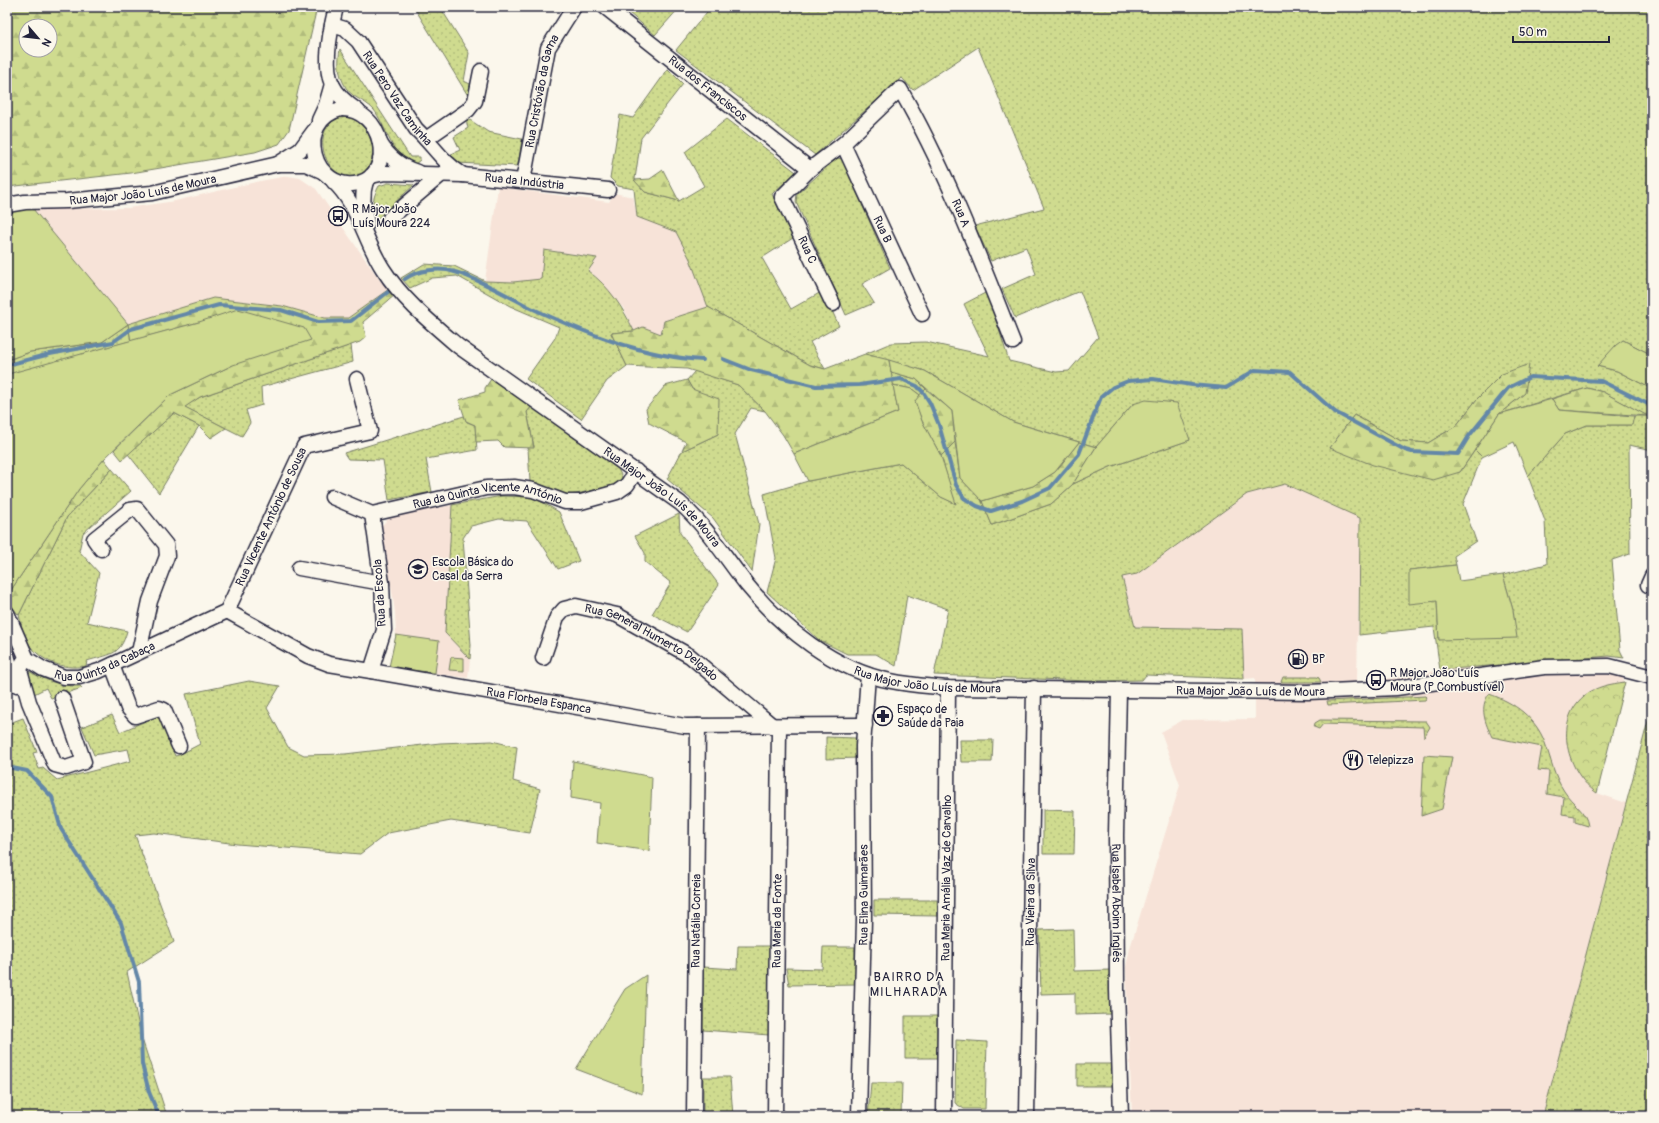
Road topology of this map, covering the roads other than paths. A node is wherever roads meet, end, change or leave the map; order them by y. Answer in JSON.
{"nodes":[{"id":1,"x":336,"y":7,"type":"edge"},
{"id":2,"x":574,"y":7,"type":"edge"},
{"id":3,"x":606,"y":7,"type":"edge"},
{"id":4,"x":332,"y":25,"type":"junction"},
{"id":5,"x":481,"y":71,"type":"dead end"},
{"id":6,"x":332,"y":84,"type":"junction"},
{"id":7,"x":359,"y":111,"type":"junction"},
{"id":8,"x":316,"y":127,"type":"junction"},
{"id":9,"x":426,"y":139,"type":"junction"},
{"id":10,"x":380,"y":143,"type":"junction"},
{"id":11,"x":843,"y":144,"type":"junction"},
{"id":12,"x":278,"y":164,"type":"junction"},
{"id":13,"x":810,"y":169,"type":"junction"},
{"id":14,"x":422,"y":174,"type":"junction"},
{"id":15,"x":442,"y":174,"type":"junction"},
{"id":16,"x":463,"y":175,"type":"junction"},
{"id":17,"x":328,"y":177,"type":"junction"},
{"id":18,"x":368,"y":178,"type":"junction"},
{"id":19,"x":523,"y":181,"type":"junction"},
{"id":20,"x":608,"y":190,"type":"dead end"},
{"id":21,"x":7,"y":205,"type":"edge"},
{"id":22,"x":390,"y":218,"type":"dead end"},
{"id":23,"x":370,"y":242,"type":"junction"},
{"id":24,"x":833,"y":304,"type":"dead end"},
{"id":25,"x":922,"y":314,"type":"dead end"},
{"id":26,"x":1013,"y":342,"type":"dead end"},
{"id":27,"x":357,"y":379,"type":"dead end"},
{"id":28,"x":636,"y":471,"type":"junction"},
{"id":29,"x":332,"y":497,"type":"dead end"},
{"id":30,"x":372,"y":514,"type":"junction"},
{"id":31,"x":101,"y":550,"type":"dead end"},
{"id":32,"x":299,"y":568,"type":"dead end"},
{"id":33,"x":382,"y":583,"type":"junction"},
{"id":34,"x":227,"y":611,"type":"junction"},
{"id":35,"x":7,"y":613,"type":"edge"},
{"id":36,"x":19,"y":642,"type":"junction"},
{"id":37,"x":139,"y":652,"type":"junction"},
{"id":38,"x":7,"y":655,"type":"edge"},
{"id":39,"x":543,"y":658,"type":"dead end"},
{"id":40,"x":27,"y":659,"type":"junction"},
{"id":41,"x":112,"y":665,"type":"junction"},
{"id":42,"x":371,"y":671,"type":"junction"},
{"id":43,"x":868,"y":675,"type":"junction"},
{"id":44,"x":1652,"y":677,"type":"edge"},
{"id":45,"x":948,"y":688,"type":"junction"},
{"id":46,"x":1034,"y":688,"type":"junction"},
{"id":47,"x":1119,"y":690,"type":"junction"},
{"id":48,"x":62,"y":698,"type":"dead end"},
{"id":49,"x":32,"y":709,"type":"junction"},
{"id":50,"x":865,"y":725,"type":"junction"},
{"id":51,"x":698,"y":726,"type":"junction"},
{"id":52,"x":776,"y":727,"type":"junction"},
{"id":53,"x":179,"y":746,"type":"dead end"},
{"id":54,"x":694,"y":1116,"type":"edge"},
{"id":55,"x":775,"y":1116,"type":"edge"},
{"id":56,"x":859,"y":1116,"type":"edge"},
{"id":57,"x":944,"y":1116,"type":"edge"},
{"id":58,"x":1027,"y":1116,"type":"edge"},
{"id":59,"x":1121,"y":1116,"type":"edge"}],
"edges":[{"from":1,"to":4,"type":"street"},
{"from":2,"to":19,"type":"street","name":"Rua Cristóvão da Gama"},
{"from":3,"to":13,"type":"street","name":"Rua dos Franciscos"},
{"from":4,"to":6,"type":"street"},
{"from":4,"to":9,"type":"street","name":"Rua Pero Vaz Caminha"},
{"from":5,"to":9,"type":"street"},
{"from":6,"to":7,"type":"street"},
{"from":6,"to":8,"type":"street"},
{"from":7,"to":8,"type":"street"},
{"from":7,"to":10,"type":"street"},
{"from":8,"to":12,"type":"street","name":"Rua Major João Luís de Moura"},
{"from":8,"to":17,"type":"street"},
{"from":9,"to":16,"type":"street","name":"Rua Pero Vaz Caminha"},
{"from":10,"to":14,"type":"street","name":"Rua da Indústria"},
{"from":10,"to":18,"type":"street"},
{"from":11,"to":13,"type":"street"},
{"from":11,"to":25,"type":"street","name":"Rua B"},
{"from":11,"to":26,"type":"street","name":"Rua A"},
{"from":12,"to":17,"type":"street","name":"Rua Major João Luís de Moura"},
{"from":12,"to":21,"type":"street","name":"Rua Major João Luís de Moura"},
{"from":13,"to":24,"type":"street","name":"Rua C"},
{"from":14,"to":15,"type":"street","name":"Rua da Indústria"},
{"from":14,"to":18,"type":"street","name":"Rua da Indústria"},
{"from":15,"to":16,"type":"street","name":"Rua da Indústria"},
{"from":15,"to":22,"type":"street"},
{"from":16,"to":19,"type":"street","name":"Rua da Indústria"},
{"from":17,"to":18,"type":"street"},
{"from":17,"to":23,"type":"street","name":"Rua Major João Luís de Moura"},
{"from":18,"to":23,"type":"street","name":"Rua Major João Luís de Moura"},
{"from":19,"to":20,"type":"street","name":"Rua da Indústria"},
{"from":23,"to":28,"type":"street","name":"Rua Major João Luís de Moura"},
{"from":27,"to":34,"type":"street","name":"Rua Vicente António de Sousa"},
{"from":28,"to":30,"type":"street","name":"Rua da Quinta Vicente António"},
{"from":28,"to":43,"type":"street","name":"Rua Major João Luís de Moura"},
{"from":29,"to":30,"type":"street"},
{"from":30,"to":33,"type":"street","name":"Rua da Escola"},
{"from":31,"to":37,"type":"street"},
{"from":32,"to":33,"type":"street"},
{"from":33,"to":42,"type":"street","name":"Rua da Escola"},
{"from":34,"to":37,"type":"street","name":"Rua Quinta da Cabaça"},
{"from":34,"to":42,"type":"street","name":"Rua Florbela Espanca"},
{"from":35,"to":36,"type":"street"},
{"from":36,"to":38,"type":"street"},
{"from":36,"to":40,"type":"street"},
{"from":37,"to":41,"type":"street","name":"Rua Quinta da Cabaça"},
{"from":38,"to":49,"type":"street"},
{"from":39,"to":52,"type":"street","name":"Rua General Humerto Delgado"},
{"from":40,"to":41,"type":"street","name":"Rua Quinta da Cabaça"},
{"from":40,"to":49,"type":"street"},
{"from":41,"to":53,"type":"street"},
{"from":42,"to":51,"type":"street","name":"Rua Florbela Espanca"},
{"from":43,"to":45,"type":"street","name":"Rua Major João Luís de Moura"},
{"from":43,"to":50,"type":"street","name":"Rua Elina Guimarães"},
{"from":44,"to":47,"type":"street","name":"Rua Major João Luís de Moura"},
{"from":45,"to":46,"type":"street","name":"Rua Major João Luís de Moura"},
{"from":45,"to":57,"type":"street","name":"Rua Maria Amália Vaz de Carvalho"},
{"from":46,"to":47,"type":"street","name":"Rua Major João Luís de Moura"},
{"from":46,"to":58,"type":"street","name":"Rua Vieira da Silva"},
{"from":47,"to":59,"type":"street","name":"Rua Isabel Aboim Inglês"},
{"from":48,"to":49,"type":"street"},
{"from":50,"to":52,"type":"street","name":"Rua Florbela Espanca"},
{"from":50,"to":56,"type":"street","name":"Rua Elina Guimarães"},
{"from":51,"to":52,"type":"street","name":"Rua Florbela Espanca"},
{"from":51,"to":54,"type":"street","name":"Rua Natália Correia"},
{"from":52,"to":55,"type":"street","name":"Rua Maria da Fonte"}]}
